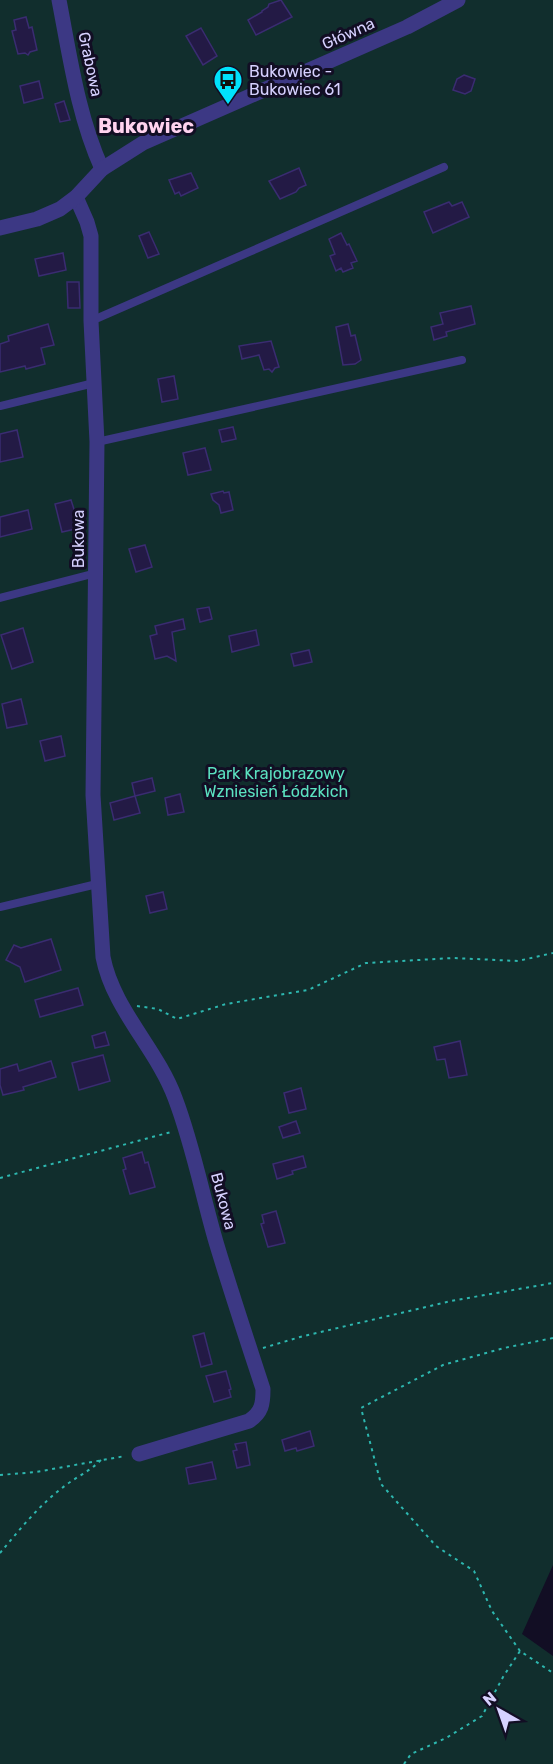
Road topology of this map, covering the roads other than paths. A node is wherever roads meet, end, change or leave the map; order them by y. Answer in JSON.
{"nodes":[{"id":1,"x":59,"y":0,"type":"edge"},
{"id":2,"x":459,"y":0,"type":"edge"},
{"id":3,"x":444,"y":167,"type":"dead end"},
{"id":4,"x":102,"y":169,"type":"junction"},
{"id":5,"x":76,"y":197,"type":"junction"},
{"id":6,"x":0,"y":228,"type":"edge"},
{"id":7,"x":91,"y":321,"type":"junction"},
{"id":8,"x":462,"y":360,"type":"dead end"},
{"id":9,"x":94,"y":382,"type":"junction"},
{"id":10,"x":0,"y":406,"type":"edge"},
{"id":11,"x":97,"y":442,"type":"junction"},
{"id":12,"x":96,"y":573,"type":"junction"},
{"id":13,"x":0,"y":597,"type":"edge"},
{"id":14,"x":97,"y":884,"type":"junction"},
{"id":15,"x":0,"y":907,"type":"edge"},
{"id":16,"x":139,"y":1454,"type":"road end"}],
"edges":[{"from":1,"to":4,"type":"street","name":"Grabowa"},
{"from":2,"to":4,"type":"street","name":"Główna"},
{"from":3,"to":7,"type":"lane"},
{"from":4,"to":5,"type":"street","name":"Główna"},
{"from":5,"to":6,"type":"street","name":"Główna"},
{"from":5,"to":7,"type":"street","name":"Bukowa"},
{"from":7,"to":9,"type":"street","name":"Bukowa"},
{"from":8,"to":11,"type":"lane"},
{"from":9,"to":10,"type":"lane"},
{"from":9,"to":11,"type":"street","name":"Bukowa"},
{"from":11,"to":12,"type":"street","name":"Bukowa"},
{"from":12,"to":13,"type":"lane"},
{"from":12,"to":14,"type":"street","name":"Bukowa"},
{"from":14,"to":15,"type":"lane"},
{"from":14,"to":16,"type":"street","name":"Bukowa"}]}
